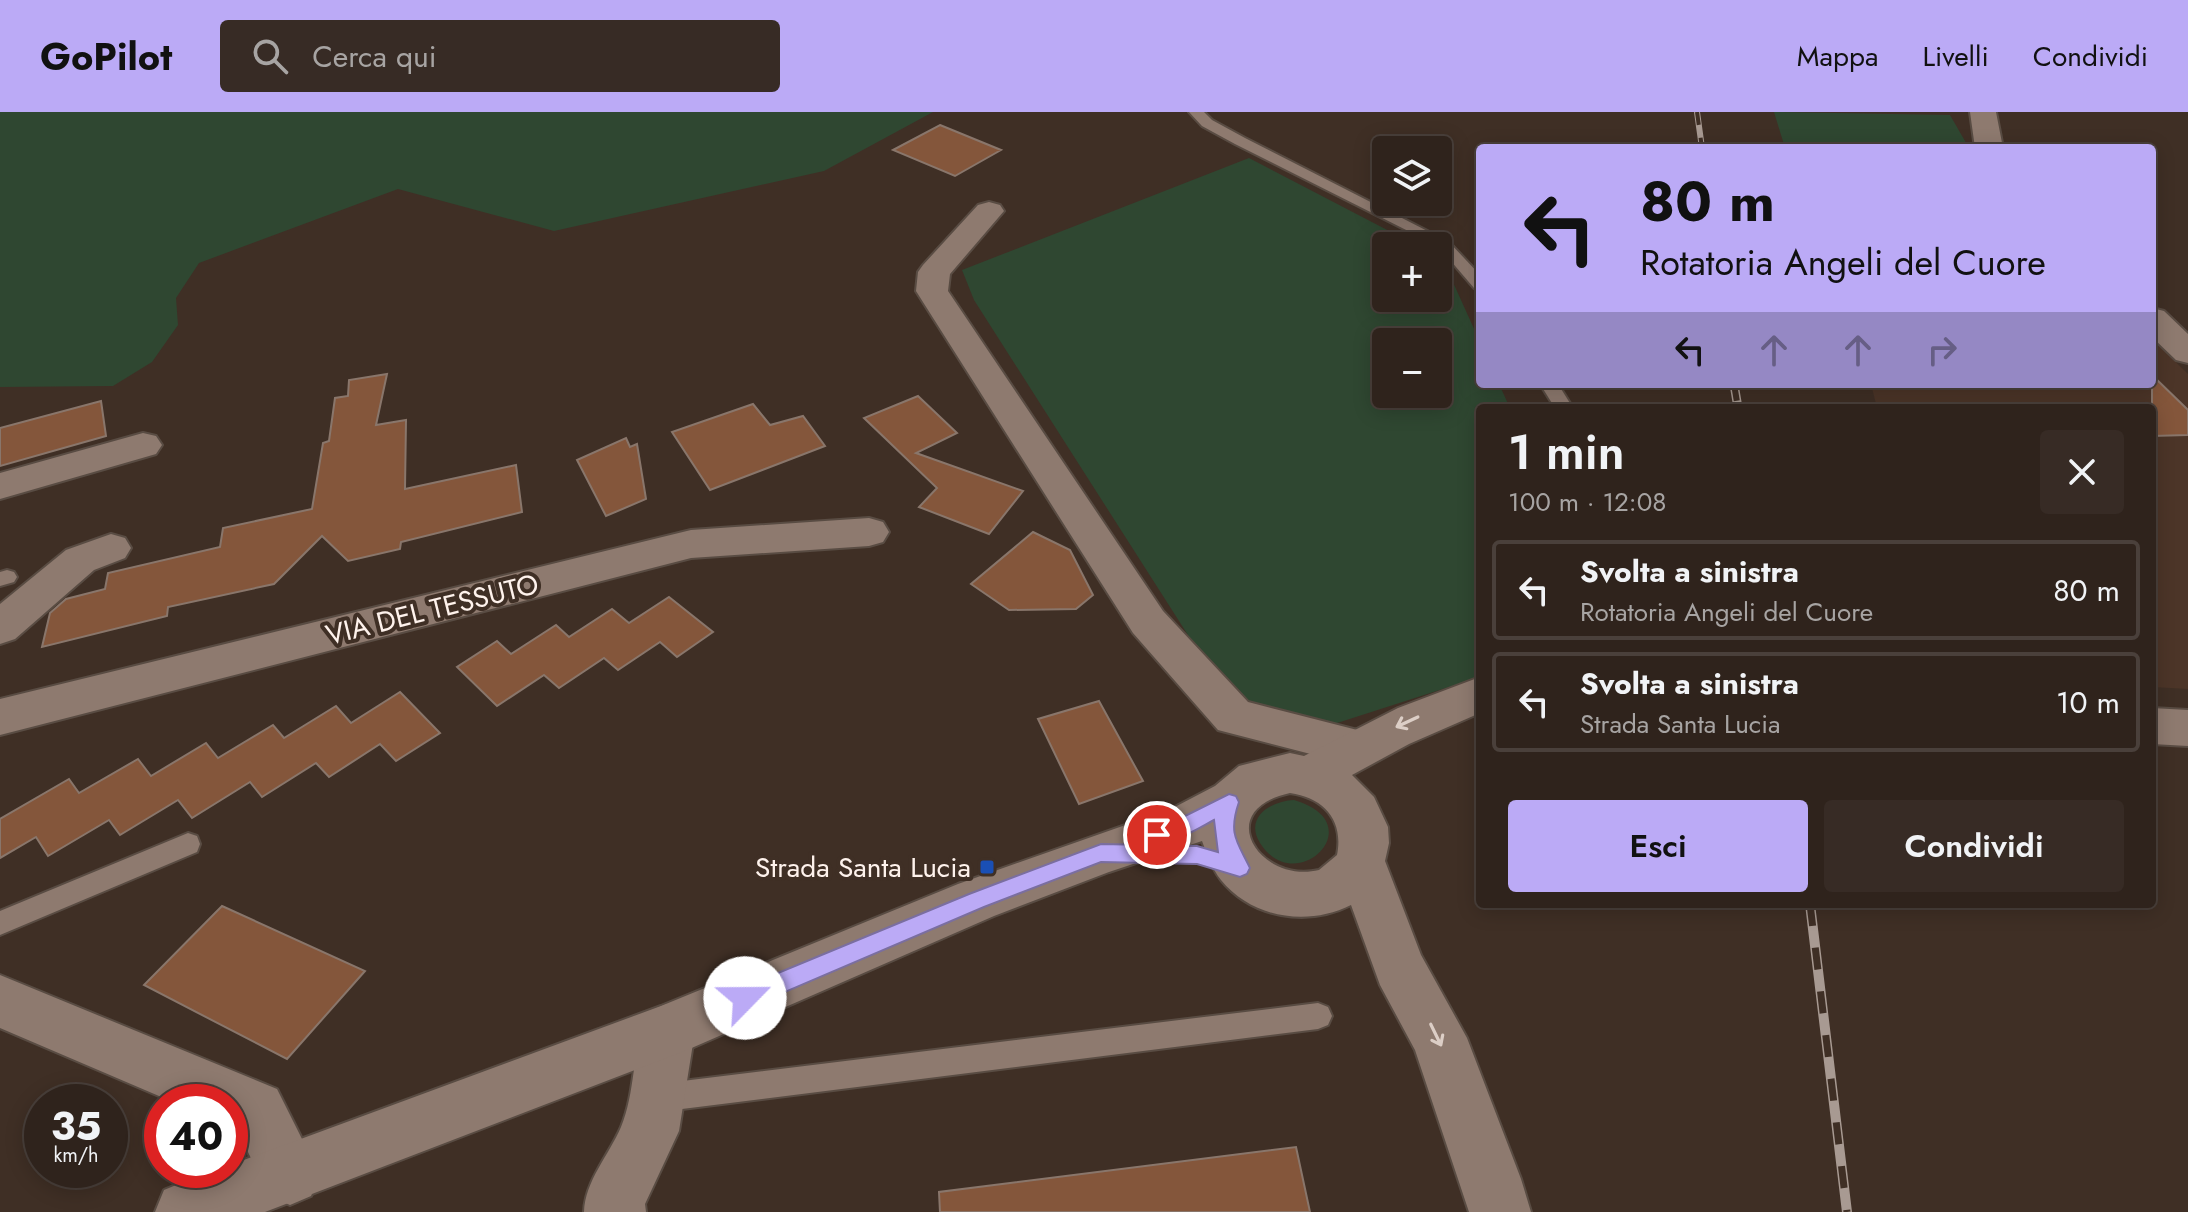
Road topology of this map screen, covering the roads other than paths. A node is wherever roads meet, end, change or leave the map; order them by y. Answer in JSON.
{"nodes":[{"id":1,"x":1196,"y":112,"type":"edge"},
{"id":2,"x":1983,"y":112,"type":"edge"},
{"id":3,"x":1988,"y":144,"type":"edge"},
{"id":4,"x":989,"y":211,"type":"dead end"},
{"id":5,"x":1476,"y":281,"type":"edge"},
{"id":6,"x":2156,"y":322,"type":"edge"},
{"id":7,"x":2188,"y":353,"type":"edge"},
{"id":8,"x":143,"y":445,"type":"dead end"},
{"id":9,"x":0,"y":486,"type":"edge"},
{"id":10,"x":869,"y":532,"type":"dead end"},
{"id":11,"x":111,"y":548,"type":"dead end"},
{"id":12,"x":0,"y":628,"type":"edge"},
{"id":13,"x":1476,"y":696,"type":"edge"},
{"id":14,"x":0,"y":717,"type":"edge"},
{"id":15,"x":2156,"y":726,"type":"edge"},
{"id":16,"x":2188,"y":728,"type":"edge"},
{"id":17,"x":1357,"y":747,"type":"junction"},
{"id":18,"x":1310,"y":776,"type":"junction"},
{"id":19,"x":1229,"y":802,"type":"junction"},
{"id":20,"x":188,"y":844,"type":"dead end"},
{"id":21,"x":1101,"y":853,"type":"junction"},
{"id":22,"x":1361,"y":863,"type":"junction"},
{"id":23,"x":1240,"y":868,"type":"junction"},
{"id":24,"x":1312,"y":895,"type":"junction"},
{"id":25,"x":0,"y":923,"type":"edge"},
{"id":26,"x":1399,"y":967,"type":"junction"},
{"id":27,"x":0,"y":1001,"type":"edge"},
{"id":28,"x":1318,"y":1016,"type":"dead end"},
{"id":29,"x":667,"y":1031,"type":"junction"},
{"id":30,"x":656,"y":1099,"type":"junction"},
{"id":31,"x":290,"y":1175,"type":"junction"},
{"id":32,"x":186,"y":1212,"type":"edge"},
{"id":33,"x":615,"y":1212,"type":"edge"},
{"id":34,"x":1500,"y":1212,"type":"edge"}],
"edges":[{"from":1,"to":5,"type":"lane"},
{"from":2,"to":3,"type":"street"},
{"from":4,"to":17,"type":"street"},
{"from":6,"to":7,"type":"street"},
{"from":8,"to":9,"type":"street"},
{"from":10,"to":14,"type":"street","name":"VIA DEL TESSUTO"},
{"from":11,"to":12,"type":"street"},
{"from":13,"to":17,"type":"street","one_way":true},
{"from":15,"to":16,"type":"street"},
{"from":17,"to":18,"type":"street"},
{"from":18,"to":19,"type":"street"},
{"from":18,"to":22,"type":"street"},
{"from":19,"to":21,"type":"street"},
{"from":19,"to":23,"type":"street"},
{"from":20,"to":25,"type":"lane"},
{"from":21,"to":23,"type":"street"},
{"from":21,"to":29,"type":"street"},
{"from":22,"to":24,"type":"street"},
{"from":22,"to":26,"type":"street"},
{"from":23,"to":24,"type":"street"},
{"from":24,"to":26,"type":"street"},
{"from":26,"to":34,"type":"street","one_way":true},
{"from":27,"to":31,"type":"street"},
{"from":28,"to":30,"type":"lane"},
{"from":29,"to":30,"type":"street"},
{"from":29,"to":31,"type":"street"},
{"from":30,"to":33,"type":"street"},
{"from":31,"to":32,"type":"street"}]}
